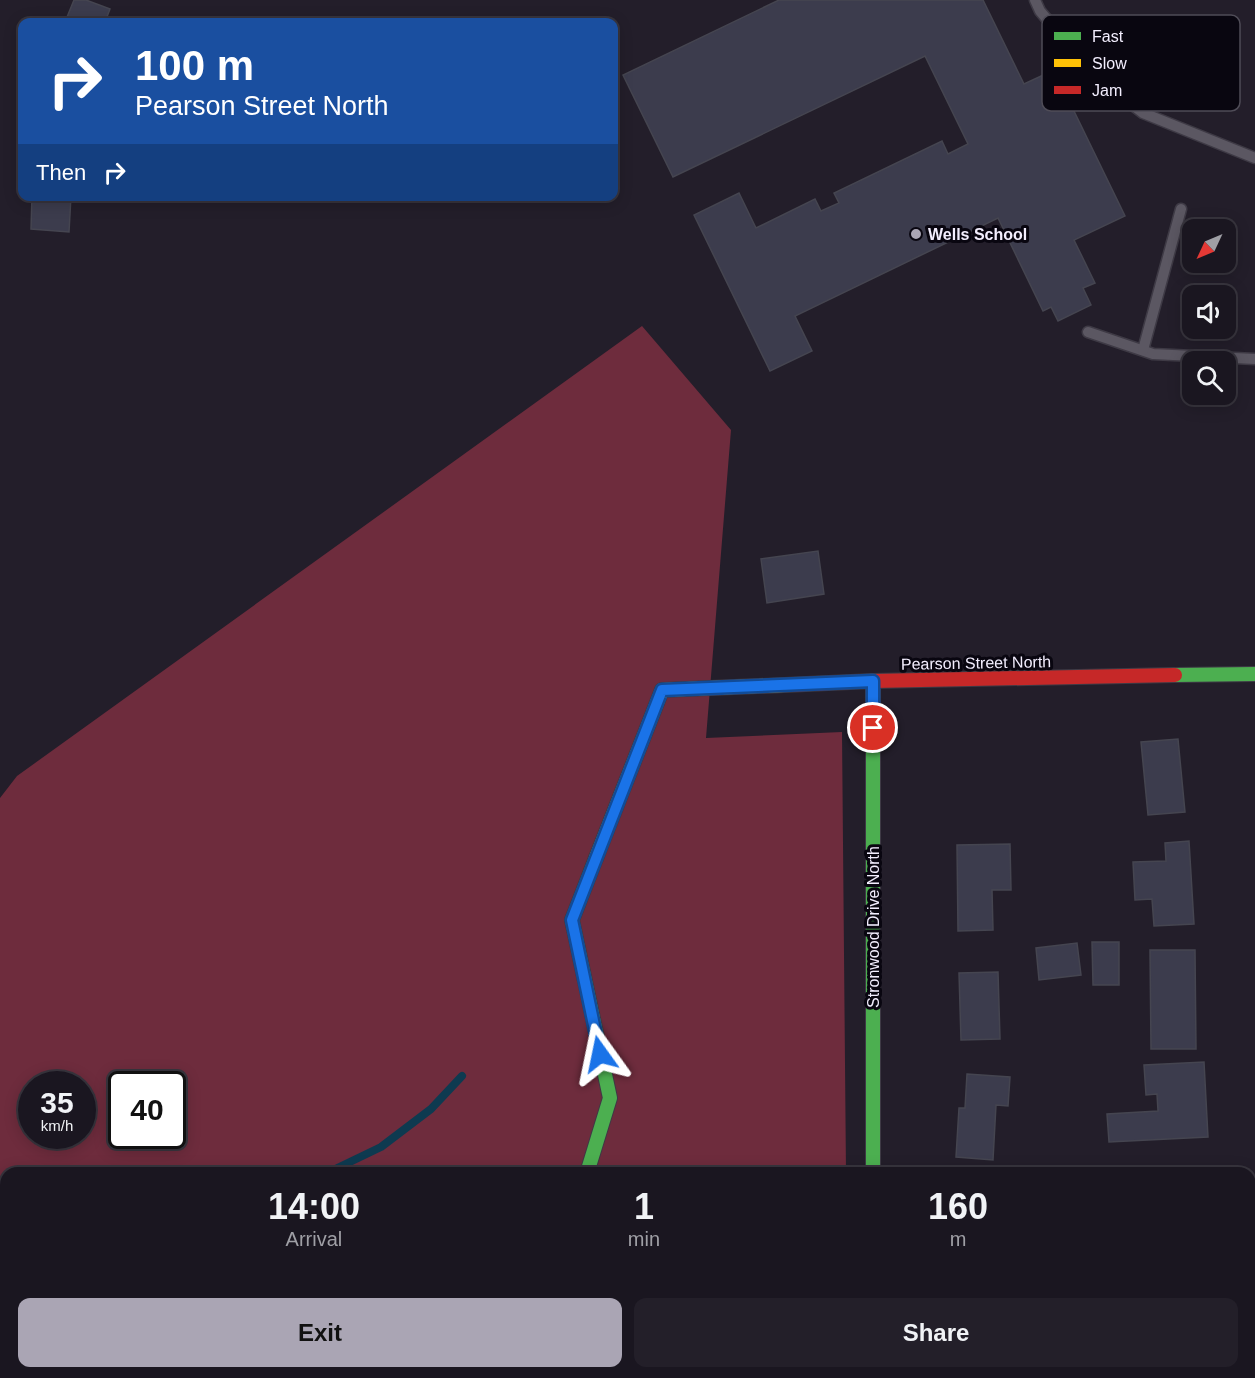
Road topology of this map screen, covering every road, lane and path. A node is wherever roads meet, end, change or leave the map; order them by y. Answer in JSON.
{"nodes":[{"id":1,"x":1035,"y":0,"type":"edge"},
{"id":2,"x":1043,"y":15,"type":"edge"},
{"id":3,"x":1140,"y":111,"type":"edge"},
{"id":4,"x":1255,"y":158,"type":"edge"},
{"id":5,"x":1181,"y":208,"type":"dead end"},
{"id":6,"x":1088,"y":333,"type":"dead end"},
{"id":7,"x":1143,"y":350,"type":"junction"},
{"id":8,"x":1255,"y":359,"type":"edge"},
{"id":9,"x":1255,"y":674,"type":"edge"},
{"id":10,"x":873,"y":681,"type":"junction"},
{"id":11,"x":590,"y":1167,"type":"edge"},
{"id":12,"x":873,"y":1167,"type":"edge"}],
"edges":[{"from":1,"to":2,"type":"lane"},
{"from":3,"to":4,"type":"lane"},
{"from":5,"to":7,"type":"lane"},
{"from":6,"to":7,"type":"lane"},
{"from":7,"to":8,"type":"lane"},
{"from":9,"to":10,"type":"street","name":"Pearson Street North"},
{"from":10,"to":11,"type":"street","name":"Pearson Street North"},
{"from":10,"to":12,"type":"street","name":"Stronwood Drive North"}]}
